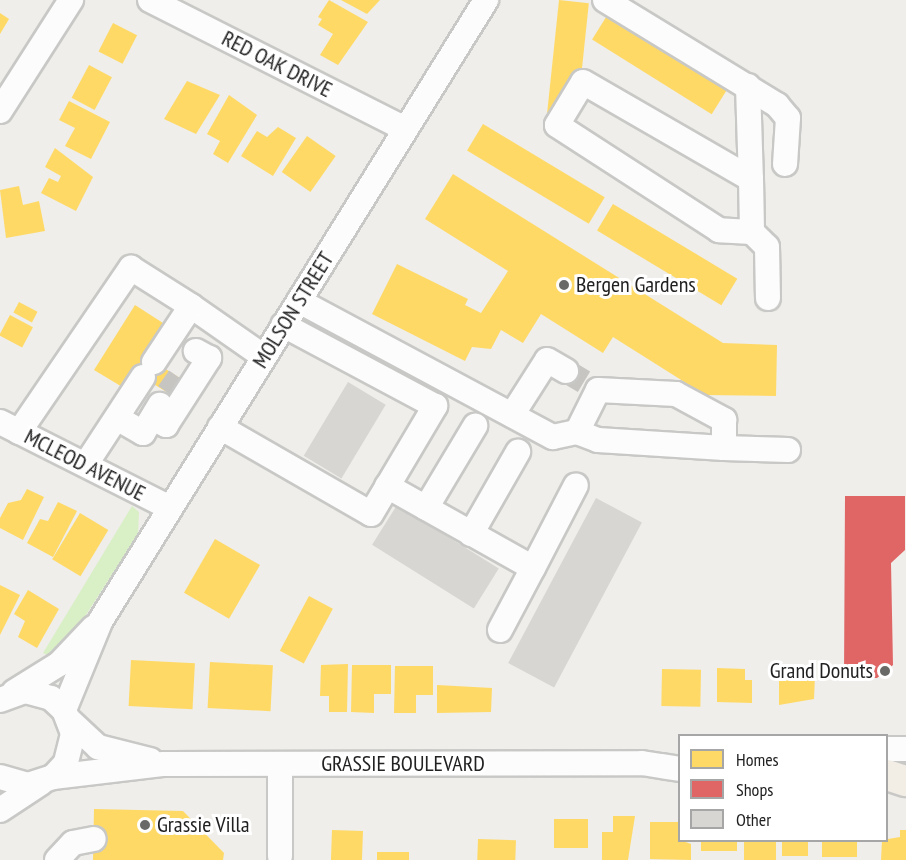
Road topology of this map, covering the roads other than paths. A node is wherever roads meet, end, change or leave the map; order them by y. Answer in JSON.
{"nodes":[{"id":1,"x":71,"y":0,"type":"edge"},
{"id":2,"x":150,"y":0,"type":"edge"},
{"id":3,"x":486,"y":0,"type":"edge"},
{"id":4,"x":605,"y":0,"type":"edge"},
{"id":5,"x":748,"y":86,"type":"junction"},
{"id":6,"x":0,"y":111,"type":"edge"},
{"id":7,"x":405,"y":129,"type":"junction"},
{"id":8,"x":785,"y":164,"type":"dead end"},
{"id":9,"x":751,"y":179,"type":"junction"},
{"id":10,"x":752,"y":232,"type":"junction"},
{"id":11,"x":768,"y":298,"type":"dead end"},
{"id":12,"x":299,"y":301,"type":"junction"},
{"id":13,"x":191,"y":306,"type":"junction"},
{"id":14,"x":215,"y":323,"type":"junction"},
{"id":15,"x":283,"y":325,"type":"junction"},
{"id":16,"x":196,"y":351,"type":"junction"},
{"id":17,"x":264,"y":357,"type":"junction"},
{"id":18,"x":583,"y":381,"type":"junction"},
{"id":19,"x":512,"y":415,"type":"junction"},
{"id":20,"x":117,"y":418,"type":"junction"},
{"id":21,"x":153,"y":418,"type":"junction"},
{"id":22,"x":474,"y":426,"type":"dead end"},
{"id":23,"x":9,"y":427,"type":"edge"},
{"id":24,"x":220,"y":427,"type":"junction"},
{"id":25,"x":577,"y":432,"type":"junction"},
{"id":26,"x":724,"y":448,"type":"junction"},
{"id":27,"x":788,"y":450,"type":"dead end"},
{"id":28,"x":518,"y":452,"type":"dead end"},
{"id":29,"x":86,"y":464,"type":"junction"},
{"id":30,"x":387,"y":486,"type":"junction"},
{"id":31,"x":576,"y":486,"type":"dead end"},
{"id":32,"x":170,"y":508,"type":"junction"},
{"id":33,"x":426,"y":508,"type":"junction"},
{"id":34,"x":471,"y":534,"type":"junction"},
{"id":35,"x":533,"y":568,"type":"junction"},
{"id":36,"x":101,"y":620,"type":"junction"},
{"id":37,"x":500,"y":630,"type":"dead end"},
{"id":38,"x":4,"y":697,"type":"edge"},
{"id":39,"x":67,"y":715,"type":"junction"},
{"id":40,"x":888,"y":749,"type":"edge"},
{"id":41,"x":906,"y":749,"type":"edge"},
{"id":42,"x":678,"y":758,"type":"edge"},
{"id":43,"x":642,"y":763,"type":"junction"},
{"id":44,"x":164,"y":764,"type":"junction"},
{"id":45,"x":280,"y":764,"type":"junction"},
{"id":46,"x":678,"y":769,"type":"edge"},
{"id":47,"x":888,"y":775,"type":"edge"},
{"id":48,"x":888,"y":775,"type":"edge"},
{"id":49,"x":906,"y":776,"type":"edge"},
{"id":50,"x":0,"y":777,"type":"edge"},
{"id":51,"x":48,"y":779,"type":"junction"},
{"id":52,"x":906,"y":781,"type":"edge"},
{"id":53,"x":0,"y":810,"type":"edge"},
{"id":54,"x":94,"y":839,"type":"dead end"},
{"id":55,"x":280,"y":856,"type":"dead end"},
{"id":56,"x":57,"y":860,"type":"edge"}],
"edges":[{"from":1,"to":6,"type":"street"},
{"from":2,"to":7,"type":"street","name":"RED OAK DRIVE"},
{"from":3,"to":7,"type":"street","name":"MOLSON STREET"},
{"from":4,"to":5,"type":"street"},
{"from":5,"to":8,"type":"street"},
{"from":5,"to":9,"type":"street"},
{"from":7,"to":12,"type":"street","name":"MOLSON STREET"},
{"from":9,"to":10,"type":"street"},
{"from":9,"to":10,"type":"street"},
{"from":10,"to":11,"type":"street"},
{"from":12,"to":15,"type":"street","name":"MOLSON STREET"},
{"from":12,"to":19,"type":"street"},
{"from":13,"to":14,"type":"street"},
{"from":13,"to":20,"type":"street"},
{"from":13,"to":23,"type":"street"},
{"from":14,"to":16,"type":"street"},
{"from":14,"to":17,"type":"street"},
{"from":15,"to":17,"type":"street","name":"MOLSON STREET"},
{"from":15,"to":30,"type":"street"},
{"from":16,"to":21,"type":"street"},
{"from":16,"to":21,"type":"street"},
{"from":17,"to":24,"type":"street","name":"MOLSON STREET"},
{"from":18,"to":19,"type":"street"},
{"from":18,"to":25,"type":"street"},
{"from":18,"to":26,"type":"street"},
{"from":19,"to":25,"type":"street"},
{"from":20,"to":21,"type":"street"},
{"from":20,"to":29,"type":"street"},
{"from":22,"to":33,"type":"street"},
{"from":23,"to":29,"type":"street","name":"MCLEOD AVENUE"},
{"from":24,"to":30,"type":"street"},
{"from":24,"to":32,"type":"street","name":"MOLSON STREET"},
{"from":25,"to":26,"type":"street"},
{"from":26,"to":27,"type":"street"},
{"from":28,"to":34,"type":"street"},
{"from":29,"to":32,"type":"street","name":"MCLEOD AVENUE"},
{"from":30,"to":33,"type":"street"},
{"from":31,"to":35,"type":"street"},
{"from":32,"to":36,"type":"street","name":"MOLSON STREET"},
{"from":33,"to":34,"type":"street"},
{"from":34,"to":35,"type":"street"},
{"from":35,"to":37,"type":"street"},
{"from":36,"to":38,"type":"street","name":"MOLSON STREET"},
{"from":36,"to":39,"type":"street","name":"MOLSON STREET"},
{"from":38,"to":39,"type":"street","name":"GRASSIE BOULEVARD"},
{"from":39,"to":44,"type":"street","name":"GRASSIE BOULEVARD"},
{"from":39,"to":51,"type":"street"},
{"from":40,"to":41,"type":"street"},
{"from":42,"to":43,"type":"street","name":"GRASSIE BOULEVARD"},
{"from":43,"to":45,"type":"street","name":"GRASSIE BOULEVARD"},
{"from":43,"to":46,"type":"street","name":"GRASSIE BOULEVARD"},
{"from":44,"to":45,"type":"street","name":"GRASSIE BOULEVARD"},
{"from":44,"to":51,"type":"street","name":"GRASSIE BOULEVARD"},
{"from":45,"to":55,"type":"street"},
{"from":47,"to":49,"type":"street"},
{"from":48,"to":52,"type":"main road"},
{"from":50,"to":51,"type":"street","name":"GRASSIE BOULEVARD"},
{"from":51,"to":53,"type":"street"},
{"from":54,"to":56,"type":"street"}]}
